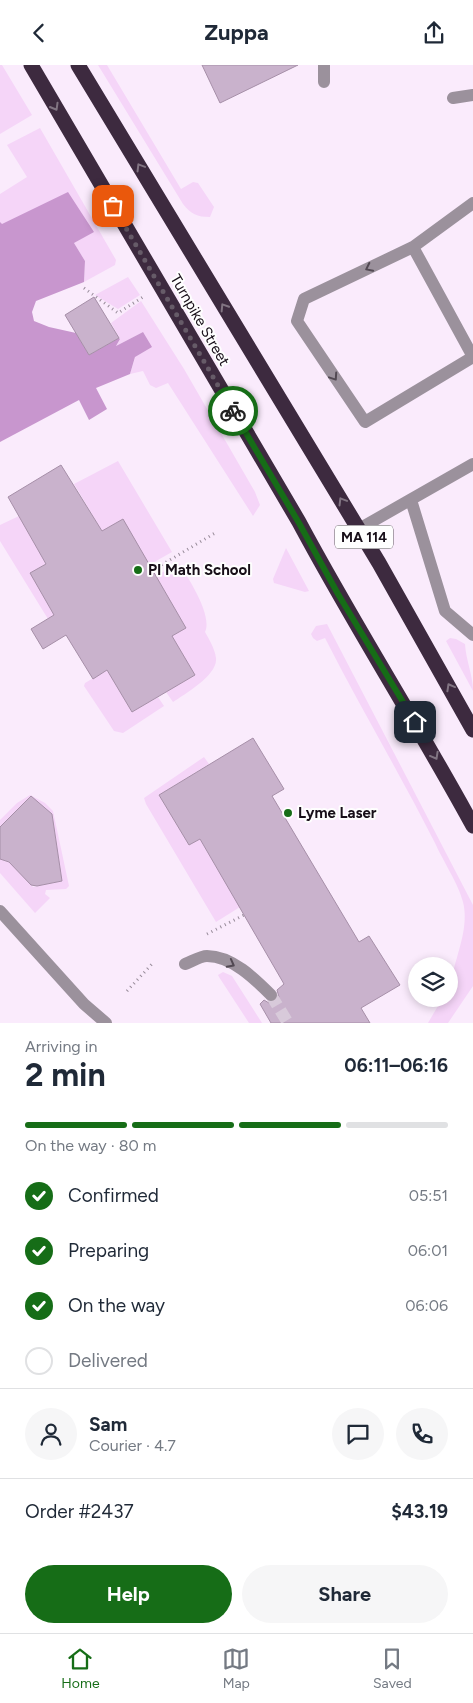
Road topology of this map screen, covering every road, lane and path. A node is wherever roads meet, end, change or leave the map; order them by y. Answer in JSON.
{"nodes":[{"id":1,"x":31,"y":65,"type":"edge"},
{"id":2,"x":78,"y":65,"type":"edge"},
{"id":3,"x":324,"y":65,"type":"edge"},
{"id":4,"x":324,"y":82,"type":"dead end"},
{"id":5,"x":473,"y":95,"type":"edge"},
{"id":6,"x":453,"y":98,"type":"dead end"},
{"id":7,"x":473,"y":203,"type":"edge"},
{"id":8,"x":413,"y":247,"type":"junction"},
{"id":9,"x":84,"y":288,"type":"dead end"},
{"id":10,"x":143,"y":297,"type":"dead end"},
{"id":11,"x":473,"y":357,"type":"edge"},
{"id":12,"x":473,"y":464,"type":"edge"},
{"id":13,"x":410,"y":500,"type":"junction"},
{"id":14,"x":359,"y":529,"type":"junction"},
{"id":15,"x":216,"y":533,"type":"dead end"},
{"id":16,"x":152,"y":570,"type":"dead end"},
{"id":17,"x":473,"y":635,"type":"edge"},
{"id":18,"x":473,"y":730,"type":"edge"},
{"id":19,"x":473,"y":826,"type":"edge"},
{"id":20,"x":0,"y":911,"type":"edge"},
{"id":21,"x":244,"y":915,"type":"dead end"},
{"id":22,"x":202,"y":937,"type":"dead end"},
{"id":23,"x":152,"y":964,"type":"dead end"},
{"id":24,"x":185,"y":964,"type":"dead end"},
{"id":25,"x":127,"y":991,"type":"dead end"},
{"id":26,"x":271,"y":995,"type":"tunnel mouth"},
{"id":27,"x":106,"y":1023,"type":"edge"}],
"edges":[{"from":1,"to":19,"type":"highway","name":"Turnpike Street","number":"MA 114","one_way":true},
{"from":14,"to":2,"type":"highway","name":"Turnpike Street","number":"MA 114","one_way":true},
{"from":3,"to":4,"type":"lane"},
{"from":5,"to":6,"type":"lane"},
{"from":7,"to":8,"type":"lane"},
{"from":8,"to":11,"type":"lane"},
{"from":8,"to":11,"type":"lane","one_way":true},
{"from":9,"to":10,"type":"path"},
{"from":12,"to":13,"type":"lane"},
{"from":13,"to":14,"type":"lane"},
{"from":13,"to":17,"type":"lane"},
{"from":18,"to":14,"type":"highway","name":"Turnpike Street","number":"MA 114","one_way":true},
{"from":15,"to":16,"type":"path"},
{"from":20,"to":27,"type":"lane"},
{"from":21,"to":22,"type":"path"},
{"from":23,"to":25,"type":"path"},
{"from":24,"to":26,"type":"lane","one_way":true}]}
